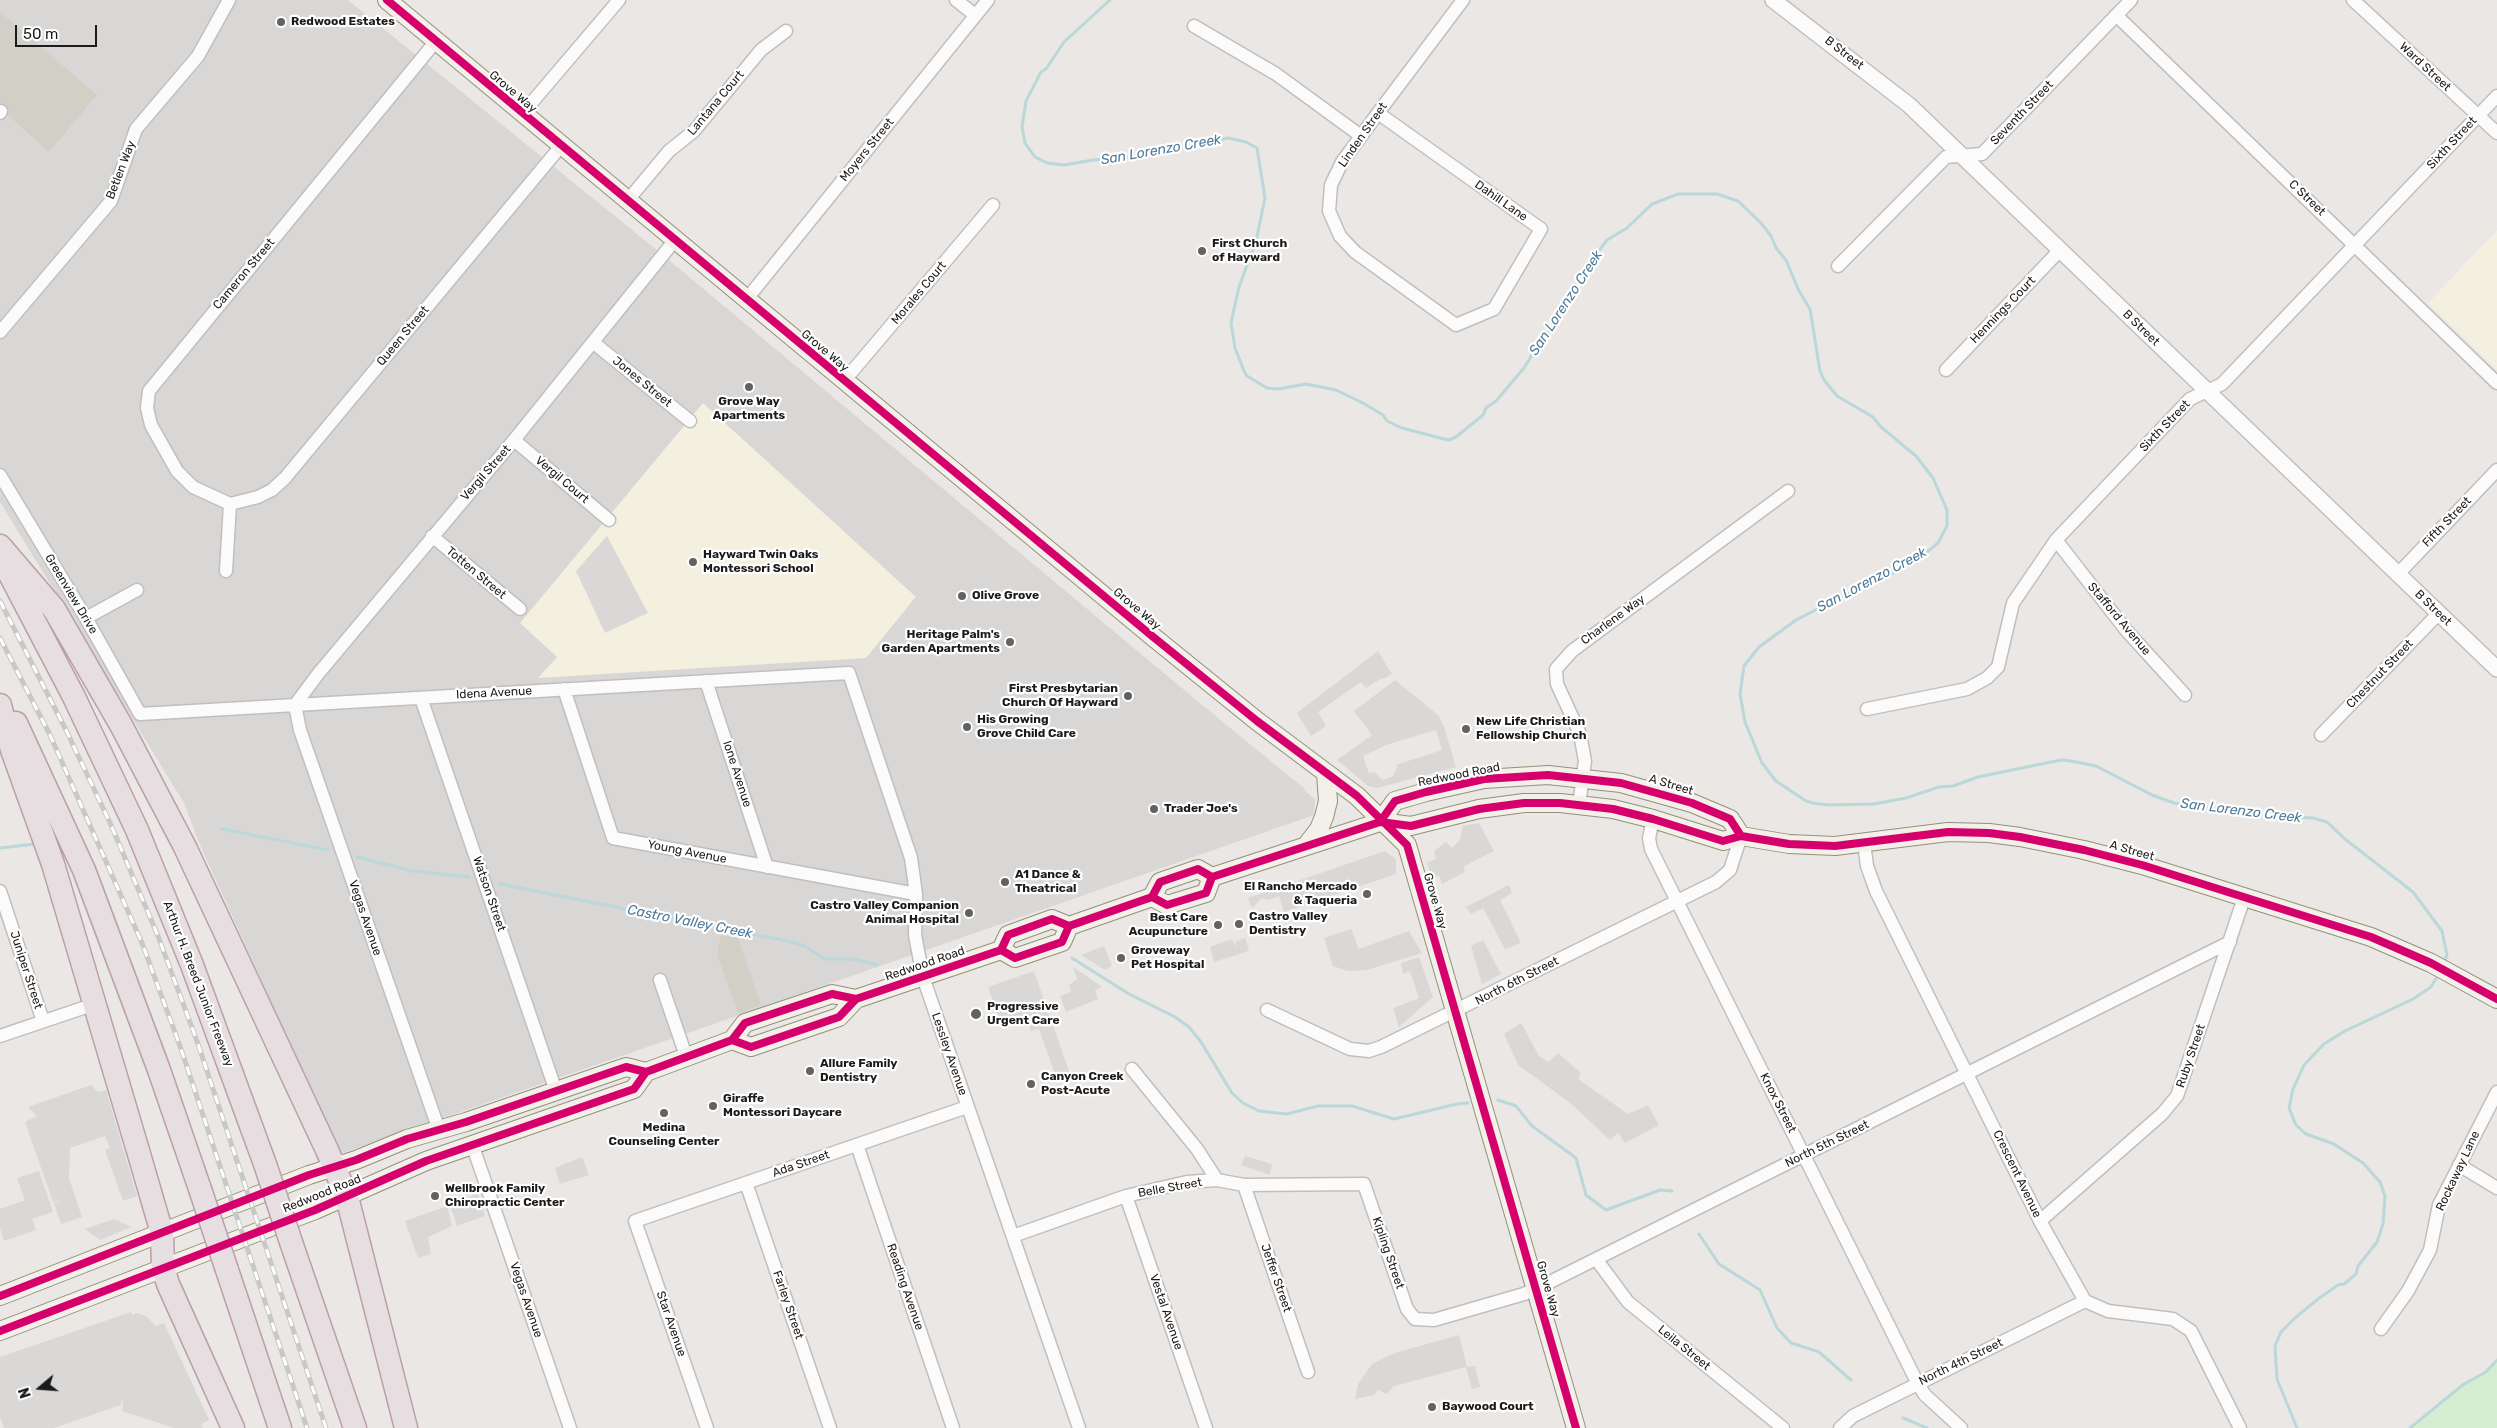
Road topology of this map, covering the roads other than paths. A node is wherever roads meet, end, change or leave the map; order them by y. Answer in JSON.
{"nodes":[{"id":1,"x":230,"y":0,"type":"edge"},
{"id":2,"x":387,"y":0,"type":"edge"},
{"id":3,"x":619,"y":0,"type":"edge"},
{"id":4,"x":956,"y":0,"type":"edge"},
{"id":5,"x":988,"y":0,"type":"edge"},
{"id":6,"x":1463,"y":0,"type":"edge"},
{"id":7,"x":1773,"y":0,"type":"edge"},
{"id":8,"x":2131,"y":0,"type":"edge"},
{"id":9,"x":2353,"y":0,"type":"edge"},
{"id":10,"x":975,"y":14,"type":"junction"},
{"id":11,"x":2116,"y":15,"type":"junction"},
{"id":12,"x":1194,"y":26,"type":"dead end"},
{"id":13,"x":786,"y":31,"type":"dead end"},
{"id":14,"x":436,"y":41,"type":"junction"},
{"id":15,"x":2497,"y":96,"type":"edge"},
{"id":16,"x":1378,"y":113,"type":"junction"},
{"id":17,"x":522,"y":114,"type":"junction"},
{"id":18,"x":2477,"y":116,"type":"junction"},
{"id":19,"x":2497,"y":133,"type":"edge"},
{"id":20,"x":1361,"y":136,"type":"junction"},
{"id":21,"x":561,"y":146,"type":"junction"},
{"id":22,"x":1962,"y":156,"type":"junction"},
{"id":23,"x":628,"y":200,"type":"junction"},
{"id":24,"x":993,"y":204,"type":"dead end"},
{"id":25,"x":675,"y":240,"type":"junction"},
{"id":26,"x":2355,"y":244,"type":"junction"},
{"id":27,"x":2060,"y":250,"type":"junction"},
{"id":28,"x":1838,"y":266,"type":"dead end"},
{"id":29,"x":746,"y":300,"type":"junction"},
{"id":30,"x":1456,"y":325,"type":"joint"},
{"id":31,"x":0,"y":332,"type":"edge"},
{"id":32,"x":594,"y":343,"type":"junction"},
{"id":33,"x":1946,"y":370,"type":"dead end"},
{"id":34,"x":844,"y":381,"type":"junction"},
{"id":35,"x":2497,"y":383,"type":"edge"},
{"id":36,"x":2207,"y":391,"type":"junction"},
{"id":37,"x":690,"y":421,"type":"dead end"},
{"id":38,"x":514,"y":440,"type":"junction"},
{"id":39,"x":2497,"y":470,"type":"edge"},
{"id":40,"x":0,"y":476,"type":"edge"},
{"id":41,"x":1788,"y":491,"type":"dead end"},
{"id":42,"x":230,"y":504,"type":"junction"},
{"id":43,"x":609,"y":520,"type":"dead end"},
{"id":44,"x":432,"y":536,"type":"junction"},
{"id":45,"x":2056,"y":540,"type":"junction"},
{"id":46,"x":0,"y":546,"type":"edge"},
{"id":47,"x":0,"y":557,"type":"edge"},
{"id":48,"x":226,"y":571,"type":"dead end"},
{"id":49,"x":2398,"y":574,"type":"junction"},
{"id":50,"x":137,"y":590,"type":"dead end"},
{"id":51,"x":520,"y":609,"type":"dead end"},
{"id":52,"x":2439,"y":614,"type":"junction"},
{"id":53,"x":86,"y":618,"type":"junction"},
{"id":54,"x":2497,"y":669,"type":"edge"},
{"id":55,"x":849,"y":673,"type":"joint"},
{"id":56,"x":706,"y":681,"type":"junction"},
{"id":57,"x":564,"y":689,"type":"junction"},
{"id":58,"x":0,"y":692,"type":"edge"},
{"id":59,"x":2184,"y":695,"type":"dead end"},
{"id":60,"x":421,"y":698,"type":"junction"},
{"id":61,"x":0,"y":705,"type":"edge"},
{"id":62,"x":295,"y":706,"type":"junction"},
{"id":63,"x":1867,"y":709,"type":"dead end"},
{"id":64,"x":140,"y":714,"type":"joint"},
{"id":65,"x":2321,"y":735,"type":"dead end"},
{"id":66,"x":1326,"y":774,"type":"junction"},
{"id":67,"x":1583,"y":778,"type":"junction"},
{"id":68,"x":1579,"y":805,"type":"junction"},
{"id":69,"x":1653,"y":819,"type":"junction"},
{"id":70,"x":1380,"y":822,"type":"junction"},
{"id":71,"x":1741,"y":836,"type":"junction"},
{"id":72,"x":1864,"y":843,"type":"junction"},
{"id":73,"x":1306,"y":846,"type":"junction"},
{"id":74,"x":767,"y":867,"type":"junction"},
{"id":75,"x":1212,"y":877,"type":"junction"},
{"id":76,"x":0,"y":891,"type":"edge"},
{"id":77,"x":916,"y":894,"type":"junction"},
{"id":78,"x":1152,"y":897,"type":"junction"},
{"id":79,"x":2244,"y":898,"type":"junction"},
{"id":80,"x":1677,"y":900,"type":"junction"},
{"id":81,"x":1069,"y":926,"type":"junction"},
{"id":82,"x":2230,"y":942,"type":"junction"},
{"id":83,"x":1001,"y":950,"type":"junction"},
{"id":84,"x":923,"y":977,"type":"junction"},
{"id":85,"x":660,"y":980,"type":"dead end"},
{"id":86,"x":856,"y":999,"type":"junction"},
{"id":87,"x":2497,"y":999,"type":"edge"},
{"id":88,"x":86,"y":1007,"type":"dead end"},
{"id":89,"x":1267,"y":1010,"type":"dead end"},
{"id":90,"x":1456,"y":1011,"type":"junction"},
{"id":91,"x":43,"y":1021,"type":"junction"},
{"id":92,"x":0,"y":1036,"type":"edge"},
{"id":93,"x":732,"y":1040,"type":"junction"},
{"id":94,"x":686,"y":1056,"type":"junction"},
{"id":95,"x":1132,"y":1068,"type":"dead end"},
{"id":96,"x":646,"y":1072,"type":"junction"},
{"id":97,"x":1967,"y":1074,"type":"junction"},
{"id":98,"x":556,"y":1091,"type":"junction"},
{"id":99,"x":2497,"y":1092,"type":"edge"},
{"id":100,"x":968,"y":1107,"type":"junction"},
{"id":101,"x":439,"y":1130,"type":"junction"},
{"id":102,"x":472,"y":1144,"type":"junction"},
{"id":103,"x":857,"y":1145,"type":"junction"},
{"id":104,"x":1804,"y":1155,"type":"junction"},
{"id":105,"x":333,"y":1166,"type":"junction"},
{"id":106,"x":2459,"y":1166,"type":"junction"},
{"id":107,"x":1217,"y":1180,"type":"junction"},
{"id":108,"x":746,"y":1183,"type":"junction"},
{"id":109,"x":1364,"y":1184,"type":"joint"},
{"id":110,"x":1244,"y":1185,"type":"junction"},
{"id":111,"x":2497,"y":1188,"type":"edge"},
{"id":112,"x":1126,"y":1196,"type":"junction"},
{"id":113,"x":347,"y":1197,"type":"junction"},
{"id":114,"x":635,"y":1220,"type":"joint"},
{"id":115,"x":2040,"y":1221,"type":"junction"},
{"id":116,"x":162,"y":1233,"type":"junction"},
{"id":117,"x":1013,"y":1236,"type":"junction"},
{"id":118,"x":1596,"y":1259,"type":"junction"},
{"id":119,"x":163,"y":1268,"type":"junction"},
{"id":120,"x":1536,"y":1288,"type":"junction"},
{"id":121,"x":1,"y":1292,"type":"edge"},
{"id":122,"x":2085,"y":1301,"type":"junction"},
{"id":123,"x":1415,"y":1319,"type":"joint"},
{"id":124,"x":2381,"y":1329,"type":"dead end"},
{"id":125,"x":0,"y":1331,"type":"edge"},
{"id":126,"x":1308,"y":1372,"type":"dead end"},
{"id":127,"x":1918,"y":1384,"type":"junction"},
{"id":128,"x":233,"y":1428,"type":"edge"},
{"id":129,"x":280,"y":1428,"type":"edge"},
{"id":130,"x":355,"y":1428,"type":"edge"},
{"id":131,"x":406,"y":1428,"type":"edge"},
{"id":132,"x":570,"y":1428,"type":"edge"},
{"id":133,"x":707,"y":1428,"type":"edge"},
{"id":134,"x":830,"y":1428,"type":"edge"},
{"id":135,"x":953,"y":1428,"type":"edge"},
{"id":136,"x":1079,"y":1428,"type":"edge"},
{"id":137,"x":1206,"y":1428,"type":"edge"},
{"id":138,"x":1576,"y":1428,"type":"edge"},
{"id":139,"x":1783,"y":1428,"type":"edge"},
{"id":140,"x":1840,"y":1428,"type":"edge"},
{"id":141,"x":1961,"y":1428,"type":"edge"},
{"id":142,"x":2240,"y":1428,"type":"edge"}],
"edges":[{"from":1,"to":31,"type":"street","name":"Betlen Way"},
{"from":2,"to":14,"type":"main road","name":"Grove Way"},
{"from":3,"to":17,"type":"street"},
{"from":4,"to":10,"type":"street"},
{"from":5,"to":10,"type":"street","name":"Moyers Street"},
{"from":6,"to":16,"type":"street","name":"Linden Street"},
{"from":7,"to":22,"type":"street","name":"B Street"},
{"from":8,"to":11,"type":"street","name":"Seventh Street"},
{"from":9,"to":18,"type":"street","name":"Ward Street"},
{"from":10,"to":29,"type":"street","name":"Moyers Street"},
{"from":11,"to":22,"type":"street","name":"Seventh Street"},
{"from":11,"to":26,"type":"street","name":"C Street"},
{"from":12,"to":20,"type":"street"},
{"from":13,"to":23,"type":"street","name":"Lantana Court"},
{"from":14,"to":17,"type":"main road","name":"Grove Way"},
{"from":14,"to":42,"type":"street","name":"Cameron Street"},
{"from":15,"to":18,"type":"street","name":"Sixth Street"},
{"from":16,"to":20,"type":"street","name":"Linden Street"},
{"from":16,"to":30,"type":"street","name":"Dahill Lane"},
{"from":17,"to":21,"type":"main road","name":"Grove Way"},
{"from":18,"to":19,"type":"street","name":"Ward Street"},
{"from":18,"to":26,"type":"street","name":"Sixth Street"},
{"from":20,"to":30,"type":"street","name":"Linden Street"},
{"from":21,"to":23,"type":"main road","name":"Grove Way"},
{"from":21,"to":42,"type":"street","name":"Queen Street"},
{"from":22,"to":27,"type":"street","name":"B Street"},
{"from":22,"to":28,"type":"street","name":"Seventh Street"},
{"from":23,"to":25,"type":"main road","name":"Grove Way"},
{"from":24,"to":34,"type":"street","name":"Morales Court"},
{"from":25,"to":29,"type":"main road","name":"Grove Way"},
{"from":25,"to":32,"type":"street","name":"Vergil Street"},
{"from":26,"to":35,"type":"street","name":"C Street"},
{"from":26,"to":36,"type":"street","name":"Sixth Street"},
{"from":27,"to":33,"type":"street","name":"Hennings Court"},
{"from":27,"to":36,"type":"street","name":"B Street"},
{"from":29,"to":34,"type":"main road","name":"Grove Way"},
{"from":32,"to":37,"type":"street","name":"Jones Street"},
{"from":32,"to":38,"type":"street","name":"Vergil Street"},
{"from":34,"to":66,"type":"main road","name":"Grove Way"},
{"from":36,"to":45,"type":"street","name":"Sixth Street"},
{"from":36,"to":49,"type":"street","name":"B Street"},
{"from":38,"to":43,"type":"street","name":"Vergil Court"},
{"from":38,"to":44,"type":"street","name":"Vergil Street"},
{"from":39,"to":49,"type":"street","name":"Fifth Street"},
{"from":40,"to":53,"type":"street","name":"Greenview Drive"},
{"from":41,"to":67,"type":"street","name":"Charlene Way"},
{"from":42,"to":48,"type":"street"},
{"from":44,"to":51,"type":"street","name":"Totten Street"},
{"from":44,"to":62,"type":"street","name":"Vergil Street"},
{"from":45,"to":59,"type":"street","name":"Stafford Avenue"},
{"from":45,"to":63,"type":"street","name":"Sixth Street"},
{"from":46,"to":105,"type":"highway"},
{"from":47,"to":130,"type":"highway","name":"Arthur H. Breed Junior Freeway","bridge":true},
{"from":49,"to":52,"type":"street","name":"B Street"},
{"from":50,"to":53,"type":"street"},
{"from":52,"to":54,"type":"street","name":"B Street"},
{"from":52,"to":65,"type":"street","name":"Chestnut Street"},
{"from":53,"to":64,"type":"street","name":"Greenview Drive"},
{"from":55,"to":56,"type":"street","name":"Idena Avenue"},
{"from":55,"to":77,"type":"street","name":"Lessley Avenue"},
{"from":56,"to":57,"type":"street","name":"Idena Avenue"},
{"from":56,"to":74,"type":"street","name":"Ione Avenue"},
{"from":57,"to":60,"type":"street","name":"Idena Avenue"},
{"from":57,"to":74,"type":"street","name":"Young Avenue"},
{"from":58,"to":129,"type":"highway","bridge":true},
{"from":60,"to":62,"type":"street","name":"Idena Avenue"},
{"from":60,"to":98,"type":"street","name":"Watson Street"},
{"from":61,"to":116,"type":"highway"},
{"from":62,"to":64,"type":"street","name":"Idena Avenue"},
{"from":62,"to":101,"type":"street","name":"Vegas Avenue"},
{"from":66,"to":70,"type":"main road","name":"Grove Way"},
{"from":66,"to":73,"type":"main road"},
{"from":67,"to":68,"type":"street","name":"Charlene Way"},
{"from":67,"to":70,"type":"main road","name":"Redwood Road"},
{"from":67,"to":71,"type":"main road","name":"A Street"},
{"from":68,"to":69,"type":"main road","name":"A Street"},
{"from":68,"to":70,"type":"main road"},
{"from":69,"to":71,"type":"main road","name":"A Street"},
{"from":69,"to":80,"type":"street","name":"Knox Street"},
{"from":70,"to":73,"type":"main road"},
{"from":70,"to":90,"type":"main road","name":"Grove Way"},
{"from":71,"to":72,"type":"main road","name":"A Street"},
{"from":71,"to":80,"type":"street","name":"North 6th Street"},
{"from":72,"to":79,"type":"main road","name":"A Street"},
{"from":72,"to":97,"type":"street","name":"Crescent Avenue"},
{"from":73,"to":75,"type":"main road"},
{"from":74,"to":77,"type":"street","name":"Young Avenue"},
{"from":75,"to":78,"type":"main road"},
{"from":75,"to":78,"type":"main road"},
{"from":76,"to":91,"type":"street","name":"Juniper Street"},
{"from":77,"to":84,"type":"street","name":"Lessley Avenue"},
{"from":78,"to":81,"type":"main road"},
{"from":79,"to":82,"type":"street","name":"Ruby Street"},
{"from":79,"to":87,"type":"main road","name":"A Street"},
{"from":80,"to":90,"type":"street","name":"North 6th Street"},
{"from":80,"to":104,"type":"street","name":"Knox Street"},
{"from":81,"to":83,"type":"main road"},
{"from":81,"to":83,"type":"main road"},
{"from":82,"to":97,"type":"street","name":"North 5th Street"},
{"from":82,"to":115,"type":"street","name":"Ruby Street"},
{"from":83,"to":84,"type":"main road","name":"Redwood Road"},
{"from":84,"to":86,"type":"main road","name":"Redwood Road"},
{"from":84,"to":100,"type":"street","name":"Lessley Avenue"},
{"from":85,"to":94,"type":"street"},
{"from":86,"to":93,"type":"main road","name":"Redwood Road"},
{"from":86,"to":93,"type":"main road","name":"Redwood Road"},
{"from":88,"to":91,"type":"street"},
{"from":89,"to":90,"type":"street","name":"North 6th Street"},
{"from":90,"to":120,"type":"main road","name":"Grove Way"},
{"from":91,"to":92,"type":"street"},
{"from":93,"to":94,"type":"main road","name":"Redwood Road"},
{"from":94,"to":96,"type":"main road","name":"Redwood Road"},
{"from":95,"to":107,"type":"street"},
{"from":96,"to":98,"type":"main road","name":"Redwood Road"},
{"from":96,"to":102,"type":"main road","name":"Redwood Road"},
{"from":97,"to":104,"type":"street","name":"North 5th Street"},
{"from":97,"to":115,"type":"street","name":"Crescent Avenue"},
{"from":98,"to":101,"type":"main road","name":"Redwood Road"},
{"from":99,"to":106,"type":"street","name":"Rockaway Lane"},
{"from":100,"to":103,"type":"street","name":"Ada Street"},
{"from":100,"to":117,"type":"street","name":"Lessley Avenue"},
{"from":101,"to":105,"type":"main road","name":"Redwood Road"},
{"from":102,"to":113,"type":"main road","name":"Redwood Road"},
{"from":102,"to":132,"type":"street","name":"Vegas Avenue"},
{"from":103,"to":108,"type":"street","name":"Ada Street"},
{"from":103,"to":135,"type":"street","name":"Reading Avenue"},
{"from":104,"to":118,"type":"street","name":"North 5th Street"},
{"from":104,"to":127,"type":"street","name":"Knox Street"},
{"from":105,"to":113,"type":"highway"},
{"from":105,"to":116,"type":"main road","name":"Redwood Road"},
{"from":106,"to":111,"type":"street"},
{"from":106,"to":124,"type":"street","name":"Rockaway Lane"},
{"from":107,"to":110,"type":"street","name":"Belle Street"},
{"from":107,"to":112,"type":"street","name":"Belle Street"},
{"from":108,"to":114,"type":"street","name":"Ada Street"},
{"from":108,"to":134,"type":"street","name":"Farley Street"},
{"from":109,"to":110,"type":"street","name":"Belle Street"},
{"from":109,"to":123,"type":"street","name":"Kipling Street"},
{"from":110,"to":126,"type":"street","name":"Jeffer Street"},
{"from":112,"to":117,"type":"street","name":"Belle Street"},
{"from":112,"to":137,"type":"street","name":"Vestal Avenue"},
{"from":113,"to":119,"type":"main road","name":"Redwood Road"},
{"from":113,"to":131,"type":"highway"},
{"from":114,"to":133,"type":"street","name":"Star Avenue"},
{"from":115,"to":122,"type":"street","name":"Crescent Avenue"},
{"from":116,"to":119,"type":"highway"},
{"from":116,"to":121,"type":"main road","name":"Redwood Road"},
{"from":117,"to":136,"type":"street","name":"Lessley Avenue"},
{"from":118,"to":120,"type":"street","name":"North 5th Street"},
{"from":118,"to":139,"type":"street","name":"Leila Street"},
{"from":119,"to":125,"type":"main road","name":"Redwood Road"},
{"from":119,"to":128,"type":"highway"},
{"from":120,"to":123,"type":"street","name":"North 5th Street"},
{"from":120,"to":138,"type":"main road","name":"Grove Way"},
{"from":122,"to":127,"type":"street","name":"North 4th Street"},
{"from":122,"to":142,"type":"street"},
{"from":127,"to":140,"type":"street","name":"North 4th Street"},
{"from":127,"to":141,"type":"street","name":"Knox Street"}]}
